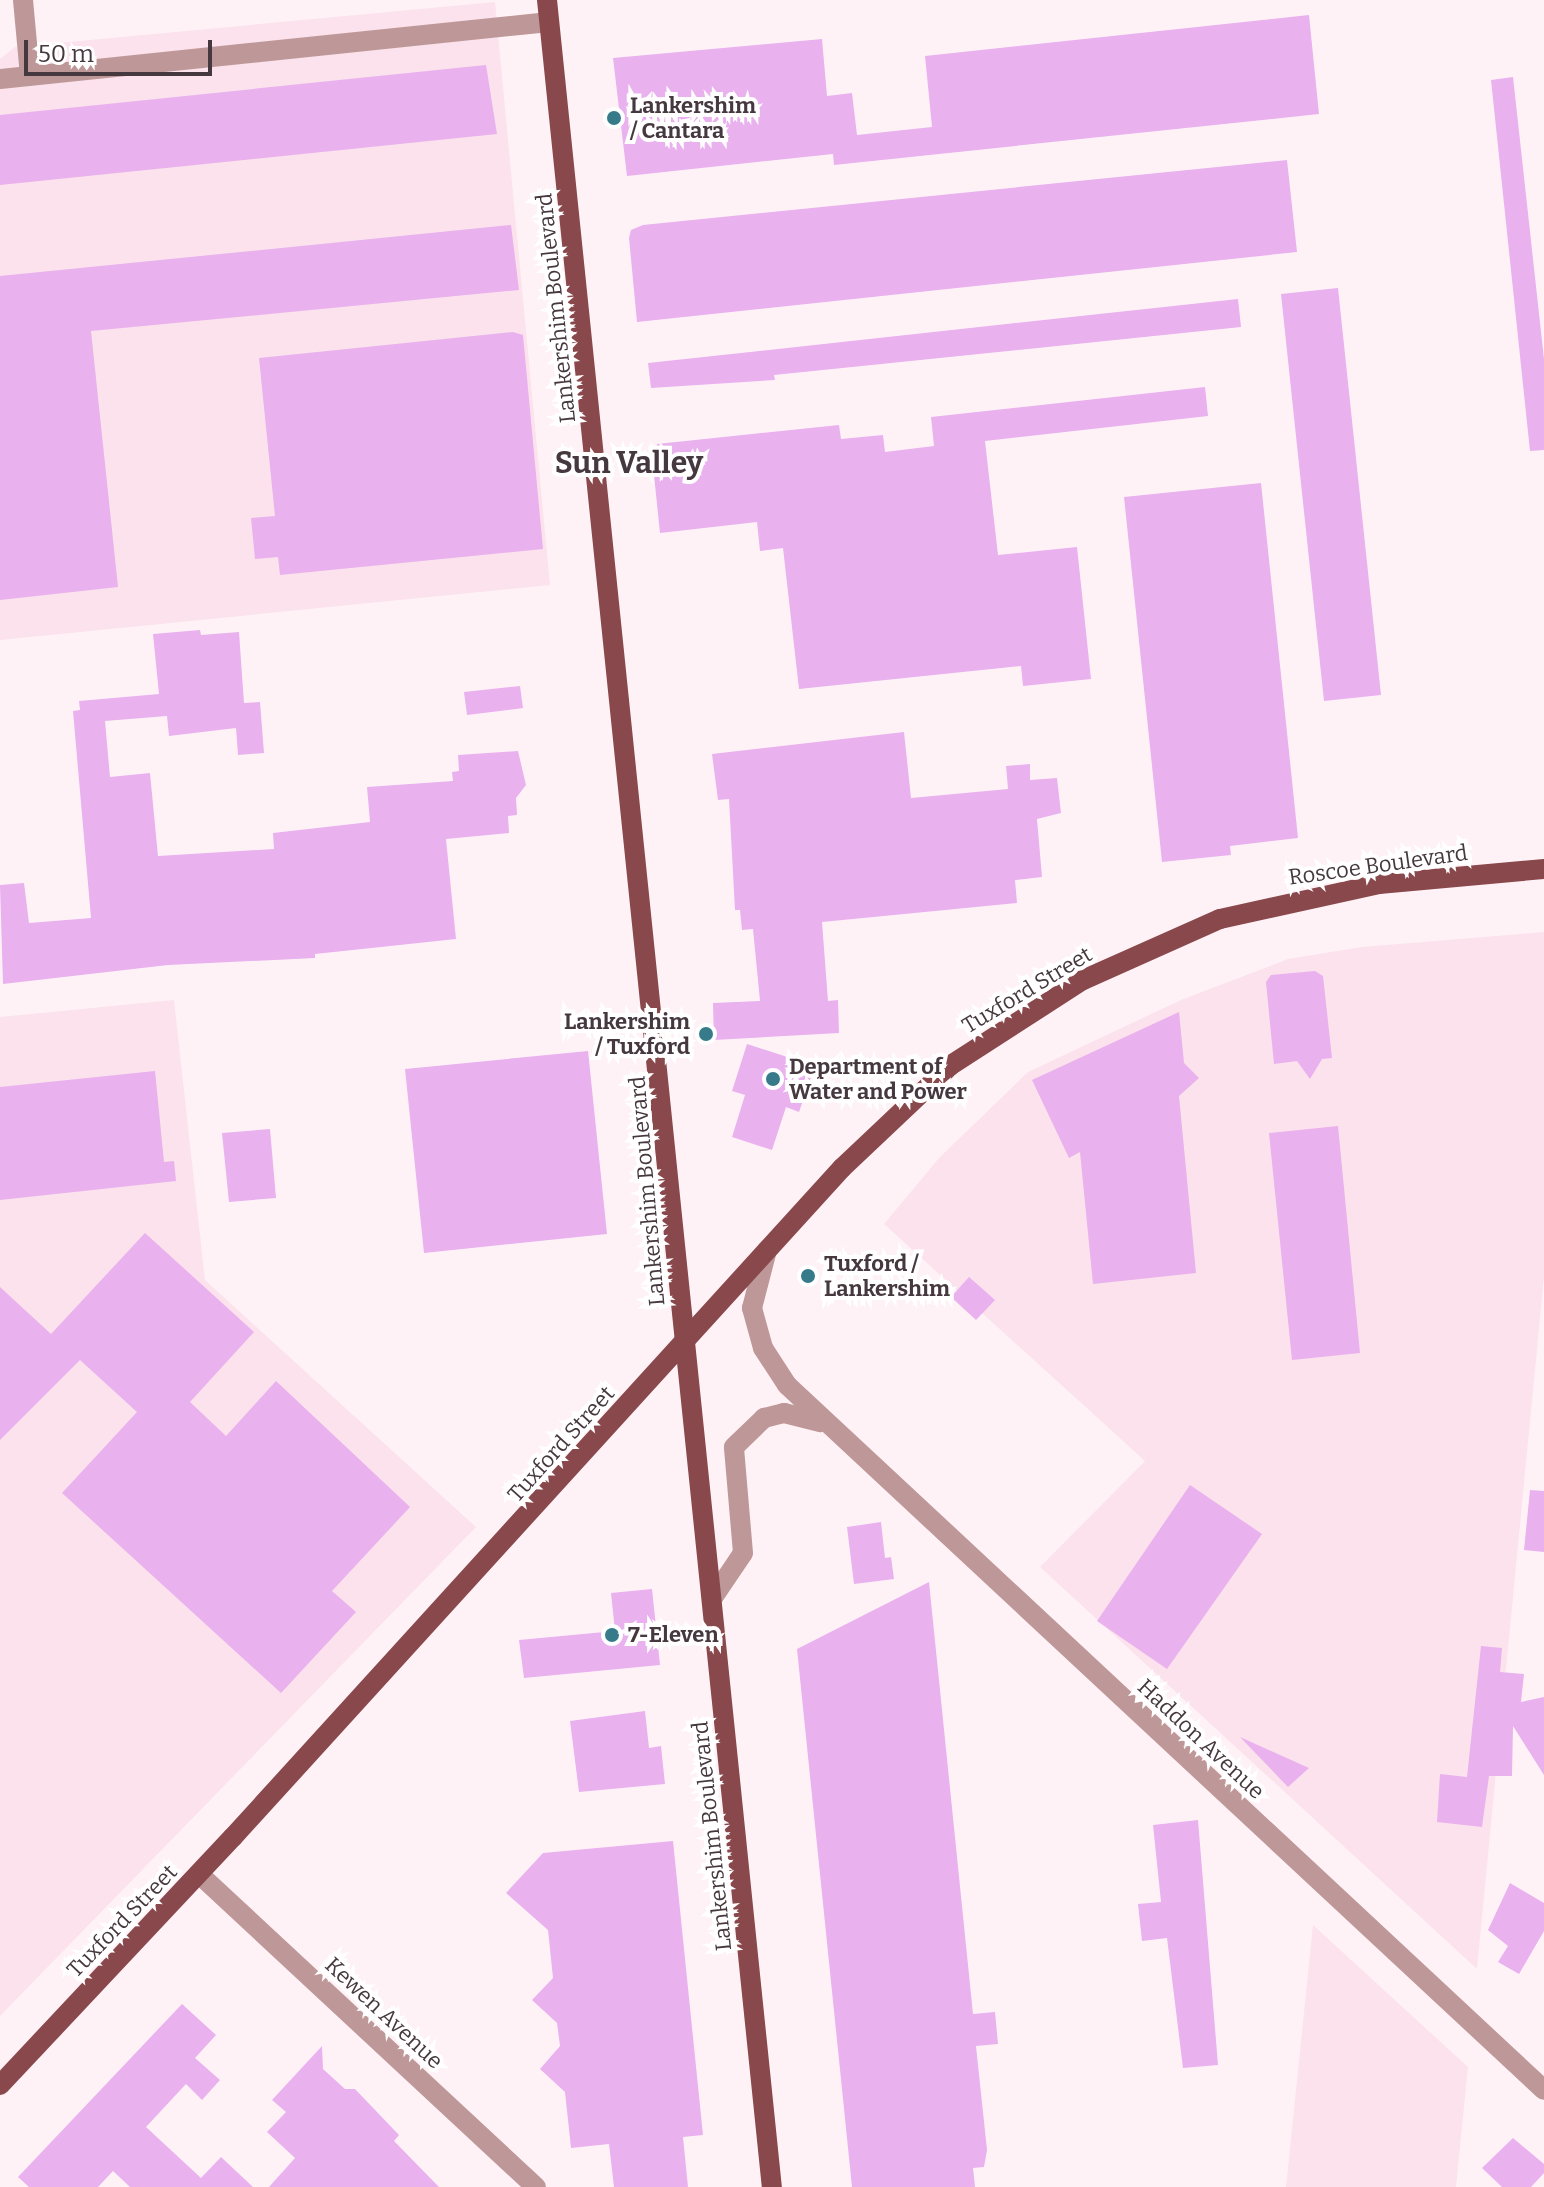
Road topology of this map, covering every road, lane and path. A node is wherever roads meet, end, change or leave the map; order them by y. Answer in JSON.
{"nodes":[{"id":1,"x":23,"y":0,"type":"edge"},
{"id":2,"x":547,"y":0,"type":"edge"},
{"id":3,"x":549,"y":22,"type":"junction"},
{"id":4,"x":30,"y":76,"type":"junction"},
{"id":5,"x":0,"y":79,"type":"edge"},
{"id":6,"x":1544,"y":869,"type":"edge"},
{"id":7,"x":1220,"y":919,"type":"joint"},
{"id":8,"x":767,"y":1250,"type":"junction"},
{"id":9,"x":685,"y":1344,"type":"junction"},
{"id":10,"x":825,"y":1424,"type":"junction"},
{"id":11,"x":712,"y":1599,"type":"junction"},
{"id":12,"x":199,"y":1874,"type":"junction"},
{"id":13,"x":0,"y":2085,"type":"edge"},
{"id":14,"x":1544,"y":2090,"type":"edge"},
{"id":15,"x":536,"y":2187,"type":"edge"},
{"id":16,"x":772,"y":2187,"type":"edge"}],
"edges":[{"from":1,"to":4,"type":"street"},
{"from":2,"to":3,"type":"main road","name":"Lankershim Boulevard"},
{"from":3,"to":4,"type":"street"},
{"from":3,"to":9,"type":"main road","name":"Lankershim Boulevard"},
{"from":4,"to":5,"type":"street"},
{"from":6,"to":7,"type":"main road","name":"Roscoe Boulevard"},
{"from":7,"to":8,"type":"main road","name":"Tuxford Street"},
{"from":8,"to":9,"type":"main road","name":"Tuxford Street"},
{"from":8,"to":10,"type":"street","name":"Haddon Avenue"},
{"from":9,"to":11,"type":"main road","name":"Lankershim Boulevard"},
{"from":9,"to":12,"type":"main road","name":"Tuxford Street"},
{"from":10,"to":11,"type":"street","name":"Haddon Avenue"},
{"from":10,"to":14,"type":"street","name":"Haddon Avenue"},
{"from":11,"to":16,"type":"main road","name":"Lankershim Boulevard"},
{"from":12,"to":13,"type":"main road","name":"Tuxford Street"},
{"from":12,"to":15,"type":"street","name":"Kewen Avenue"}]}
